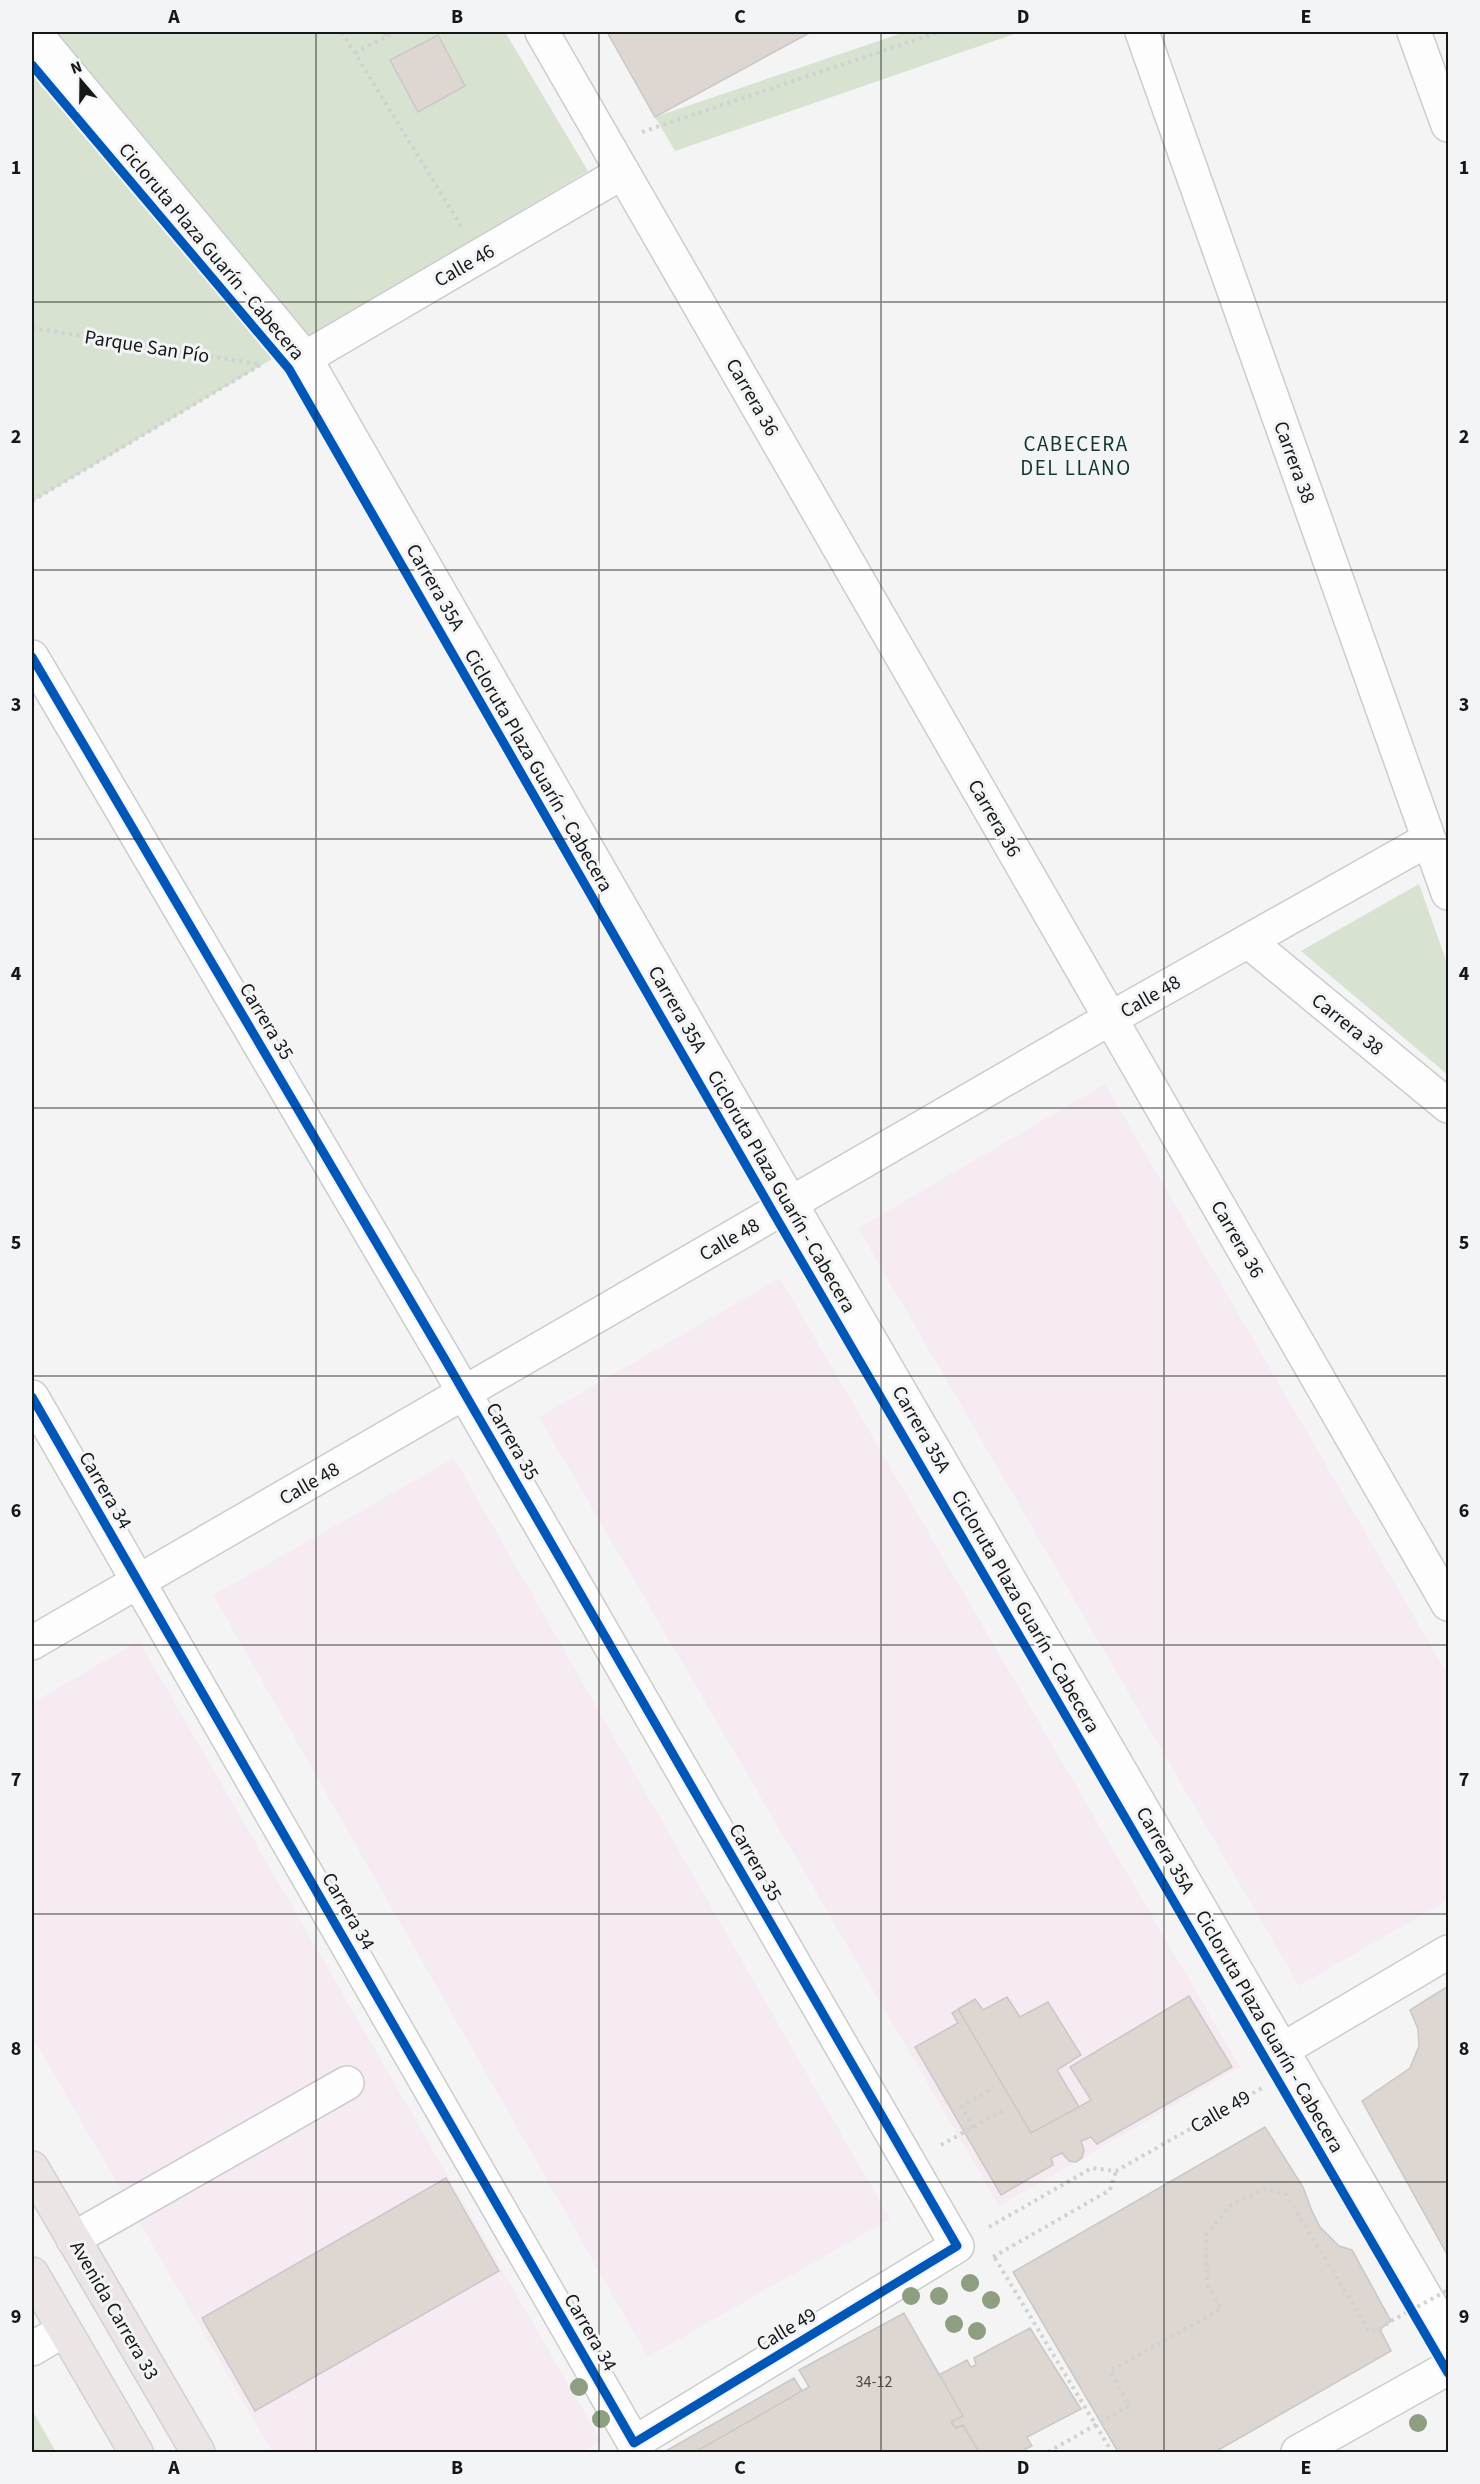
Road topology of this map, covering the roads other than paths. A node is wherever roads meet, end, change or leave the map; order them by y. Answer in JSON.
{"nodes":[{"id":1,"x":34,"y":32,"type":"edge"},
{"id":2,"x":542,"y":32,"type":"edge"},
{"id":3,"x":1142,"y":32,"type":"edge"},
{"id":4,"x":1414,"y":32,"type":"edge"},
{"id":5,"x":1449,"y":125,"type":"edge"},
{"id":6,"x":615,"y":158,"type":"junction"},
{"id":7,"x":299,"y":351,"type":"junction"},
{"id":8,"x":32,"y":657,"type":"edge"},
{"id":9,"x":1429,"y":839,"type":"junction"},
{"id":10,"x":1449,"y":893,"type":"edge"},
{"id":11,"x":1248,"y":941,"type":"junction"},
{"id":12,"x":1112,"y":1018,"type":"junction"},
{"id":13,"x":1449,"y":1106,"type":"edge"},
{"id":14,"x":791,"y":1204,"type":"junction"},
{"id":15,"x":464,"y":1392,"type":"junction"},
{"id":16,"x":32,"y":1397,"type":"edge"},
{"id":17,"x":138,"y":1582,"type":"junction"},
{"id":18,"x":1449,"y":1604,"type":"edge"},
{"id":19,"x":32,"y":1643,"type":"edge"},
{"id":20,"x":1449,"y":1952,"type":"edge"},
{"id":21,"x":1288,"y":2060,"type":"junction"},
{"id":22,"x":347,"y":2083,"type":"dead end"},
{"id":23,"x":32,"y":2168,"type":"edge"},
{"id":24,"x":73,"y":2238,"type":"junction"},
{"id":25,"x":957,"y":2246,"type":"joint"},
{"id":26,"x":32,"y":2274,"type":"edge"},
{"id":27,"x":64,"y":2330,"type":"junction"},
{"id":28,"x":1449,"y":2336,"type":"edge"},
{"id":29,"x":32,"y":2349,"type":"edge"},
{"id":30,"x":1449,"y":2368,"type":"edge"},
{"id":31,"x":634,"y":2443,"type":"joint"},
{"id":32,"x":136,"y":2452,"type":"edge"},
{"id":33,"x":198,"y":2452,"type":"edge"},
{"id":34,"x":1298,"y":2452,"type":"edge"}],
"edges":[{"from":1,"to":7,"type":"street","name":"Carrera 35A"},
{"from":2,"to":6,"type":"street","name":"Carrera 36"},
{"from":3,"to":9,"type":"street","name":"Carrera 38"},
{"from":4,"to":5,"type":"street"},
{"from":6,"to":7,"type":"street","name":"Calle 46"},
{"from":6,"to":12,"type":"street","name":"Carrera 36"},
{"from":7,"to":14,"type":"street","name":"Carrera 35A"},
{"from":8,"to":15,"type":"street","name":"Carrera 35"},
{"from":9,"to":10,"type":"street","name":"Carrera 38"},
{"from":9,"to":11,"type":"street","name":"Calle 48"},
{"from":11,"to":12,"type":"street","name":"Calle 48"},
{"from":11,"to":13,"type":"street","name":"Carrera 38"},
{"from":12,"to":14,"type":"street","name":"Calle 48"},
{"from":12,"to":18,"type":"street","name":"Carrera 36"},
{"from":14,"to":15,"type":"street","name":"Calle 48"},
{"from":14,"to":21,"type":"street","name":"Carrera 35A"},
{"from":15,"to":17,"type":"street","name":"Calle 48"},
{"from":15,"to":25,"type":"street","name":"Carrera 35"},
{"from":16,"to":17,"type":"street","name":"Carrera 34"},
{"from":17,"to":19,"type":"street","name":"Calle 48"},
{"from":17,"to":31,"type":"street","name":"Carrera 34"},
{"from":20,"to":21,"type":"street"},
{"from":21,"to":28,"type":"street","name":"Carrera 35A"},
{"from":22,"to":24,"type":"street"},
{"from":23,"to":24,"type":"main road","name":"Avenida Carrera 33"},
{"from":24,"to":33,"type":"main road","name":"Avenida Carrera 33"},
{"from":25,"to":31,"type":"street","name":"Calle 49"},
{"from":26,"to":27,"type":"main road"},
{"from":27,"to":29,"type":"street"},
{"from":27,"to":32,"type":"main road"},
{"from":30,"to":34,"type":"street"}]}
